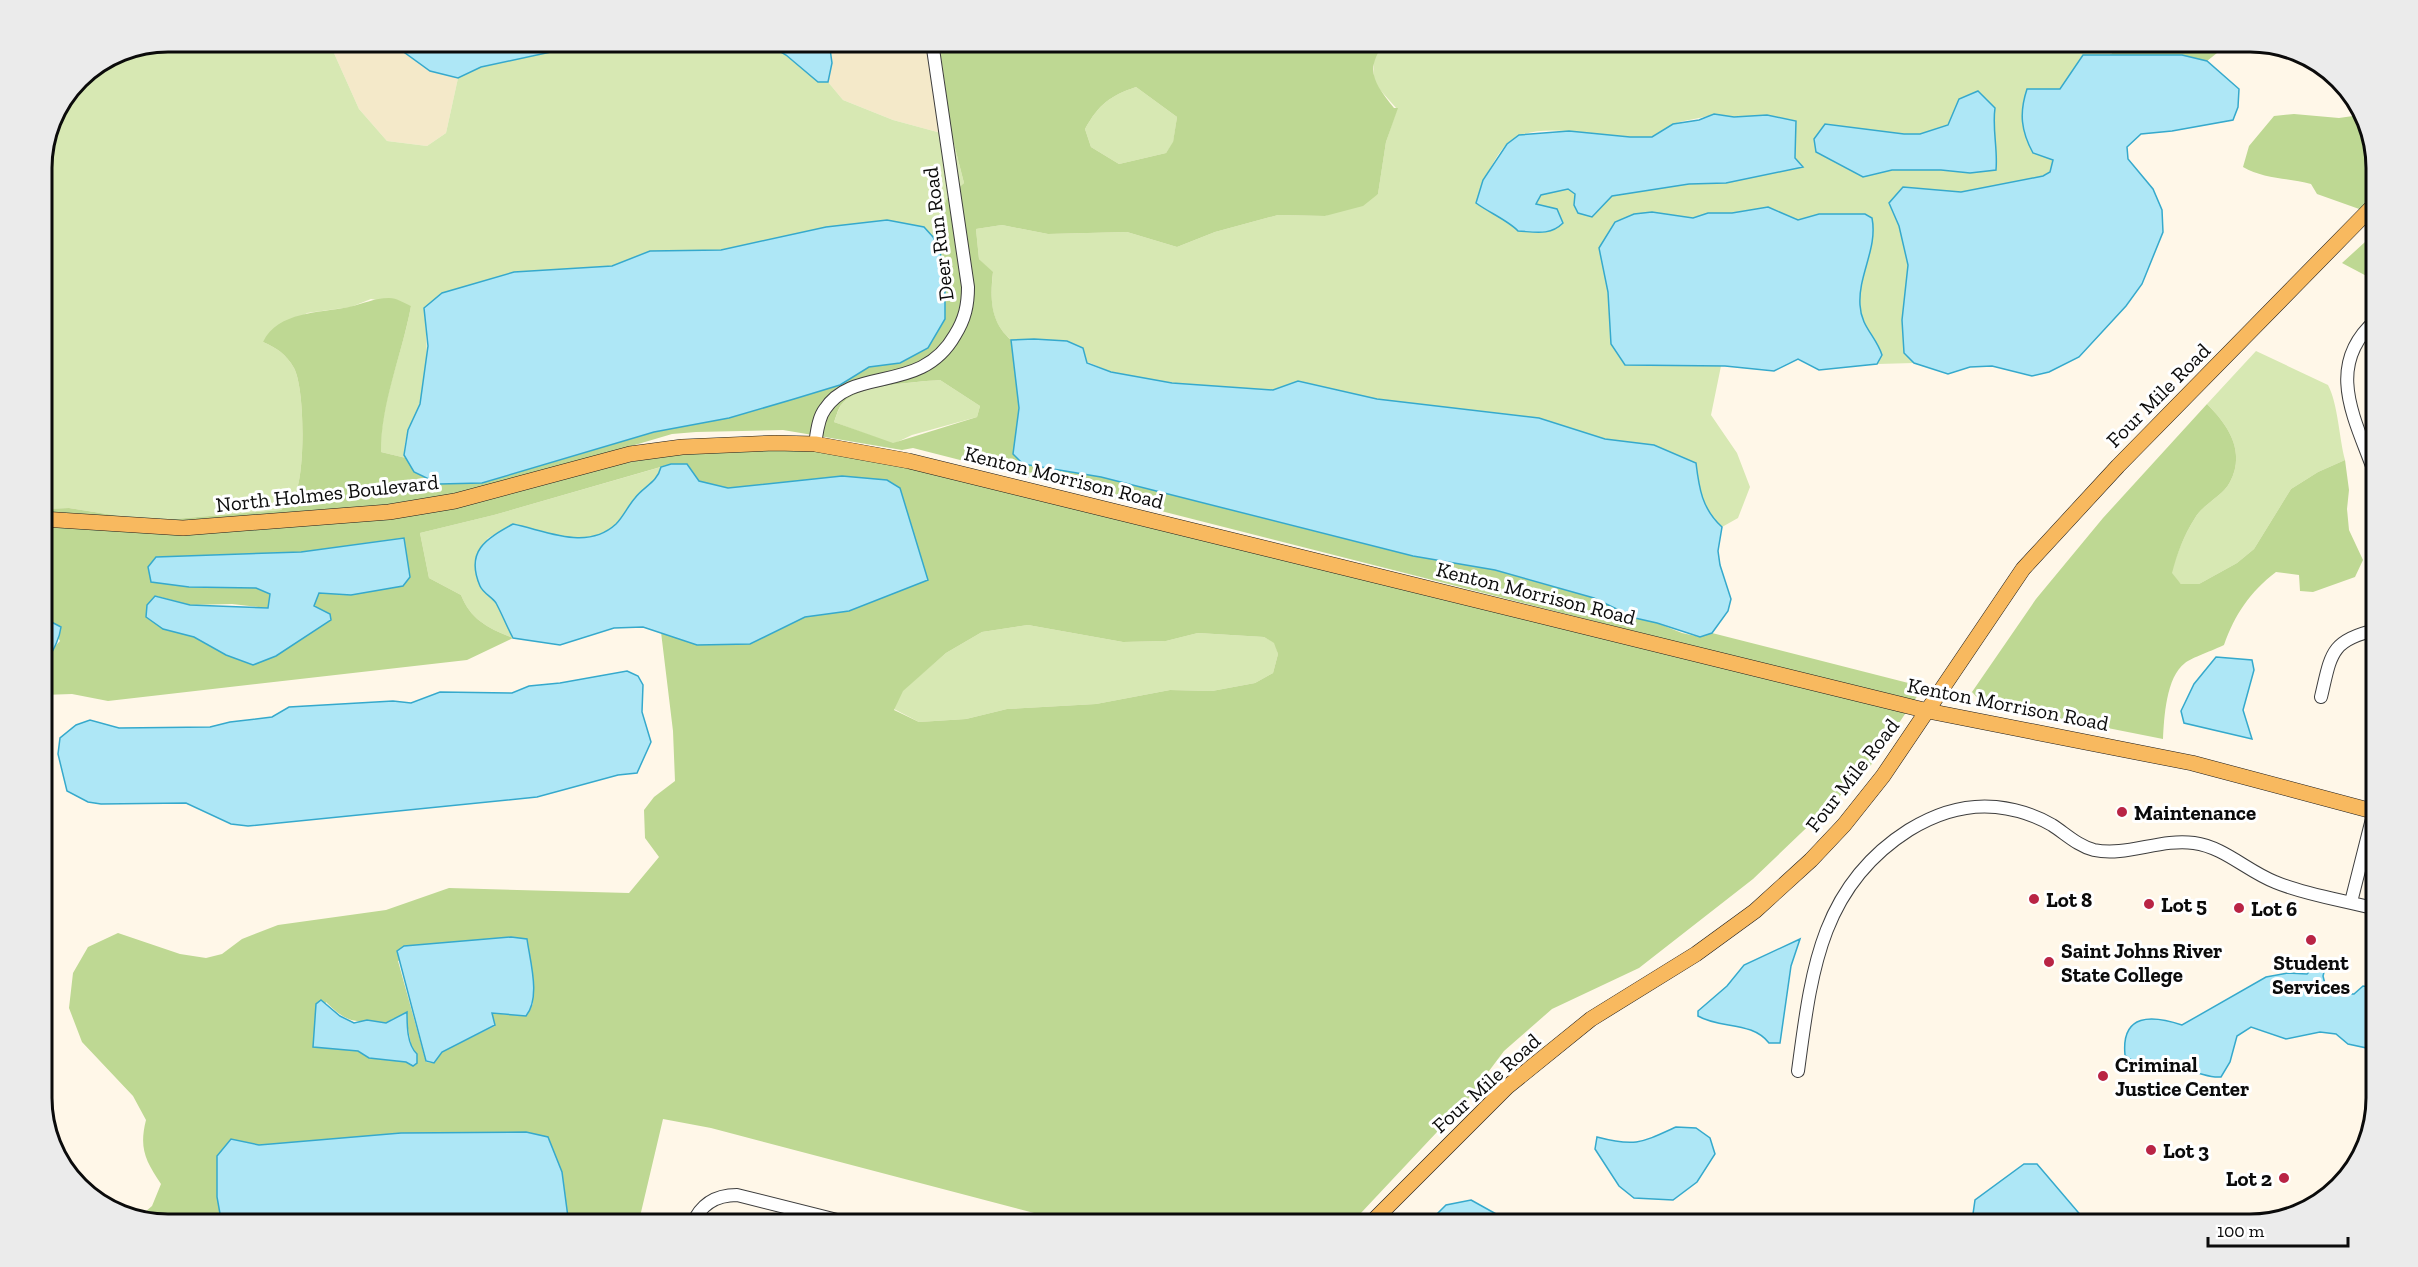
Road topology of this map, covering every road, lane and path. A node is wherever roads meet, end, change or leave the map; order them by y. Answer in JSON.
{"nodes":[{"id":1,"x":933,"y":52,"type":"edge"},
{"id":2,"x":2365,"y":214,"type":"edge"},
{"id":3,"x":2365,"y":332,"type":"edge"},
{"id":4,"x":815,"y":444,"type":"junction"},
{"id":5,"x":2365,"y":446,"type":"edge"},
{"id":6,"x":682,"y":447,"type":"joint"},
{"id":7,"x":53,"y":520,"type":"edge"},
{"id":8,"x":2366,"y":632,"type":"edge"},
{"id":9,"x":2321,"y":697,"type":"dead end"},
{"id":10,"x":1928,"y":711,"type":"junction"},
{"id":11,"x":2366,"y":809,"type":"edge"},
{"id":12,"x":2366,"y":846,"type":"edge"},
{"id":13,"x":2351,"y":902,"type":"junction"},
{"id":14,"x":2366,"y":905,"type":"edge"},
{"id":15,"x":1798,"y":1071,"type":"dead end"},
{"id":16,"x":697,"y":1214,"type":"edge"},
{"id":17,"x":813,"y":1214,"type":"edge"},
{"id":18,"x":1380,"y":1214,"type":"edge"}],
"edges":[{"from":1,"to":4,"type":"street","name":"Deer Run Road"},
{"from":2,"to":10,"type":"main road","name":"Four Mile Road"},
{"from":3,"to":5,"type":"street"},
{"from":4,"to":6,"type":"main road","name":"Kenton Morrison Road"},
{"from":4,"to":10,"type":"main road","name":"Kenton Morrison Road"},
{"from":6,"to":7,"type":"main road","name":"North Holmes Boulevard"},
{"from":8,"to":9,"type":"street"},
{"from":10,"to":11,"type":"main road","name":"Kenton Morrison Road"},
{"from":10,"to":18,"type":"main road","name":"Four Mile Road"},
{"from":12,"to":13,"type":"street"},
{"from":13,"to":14,"type":"street"},
{"from":13,"to":15,"type":"street"},
{"from":16,"to":17,"type":"street"}]}
